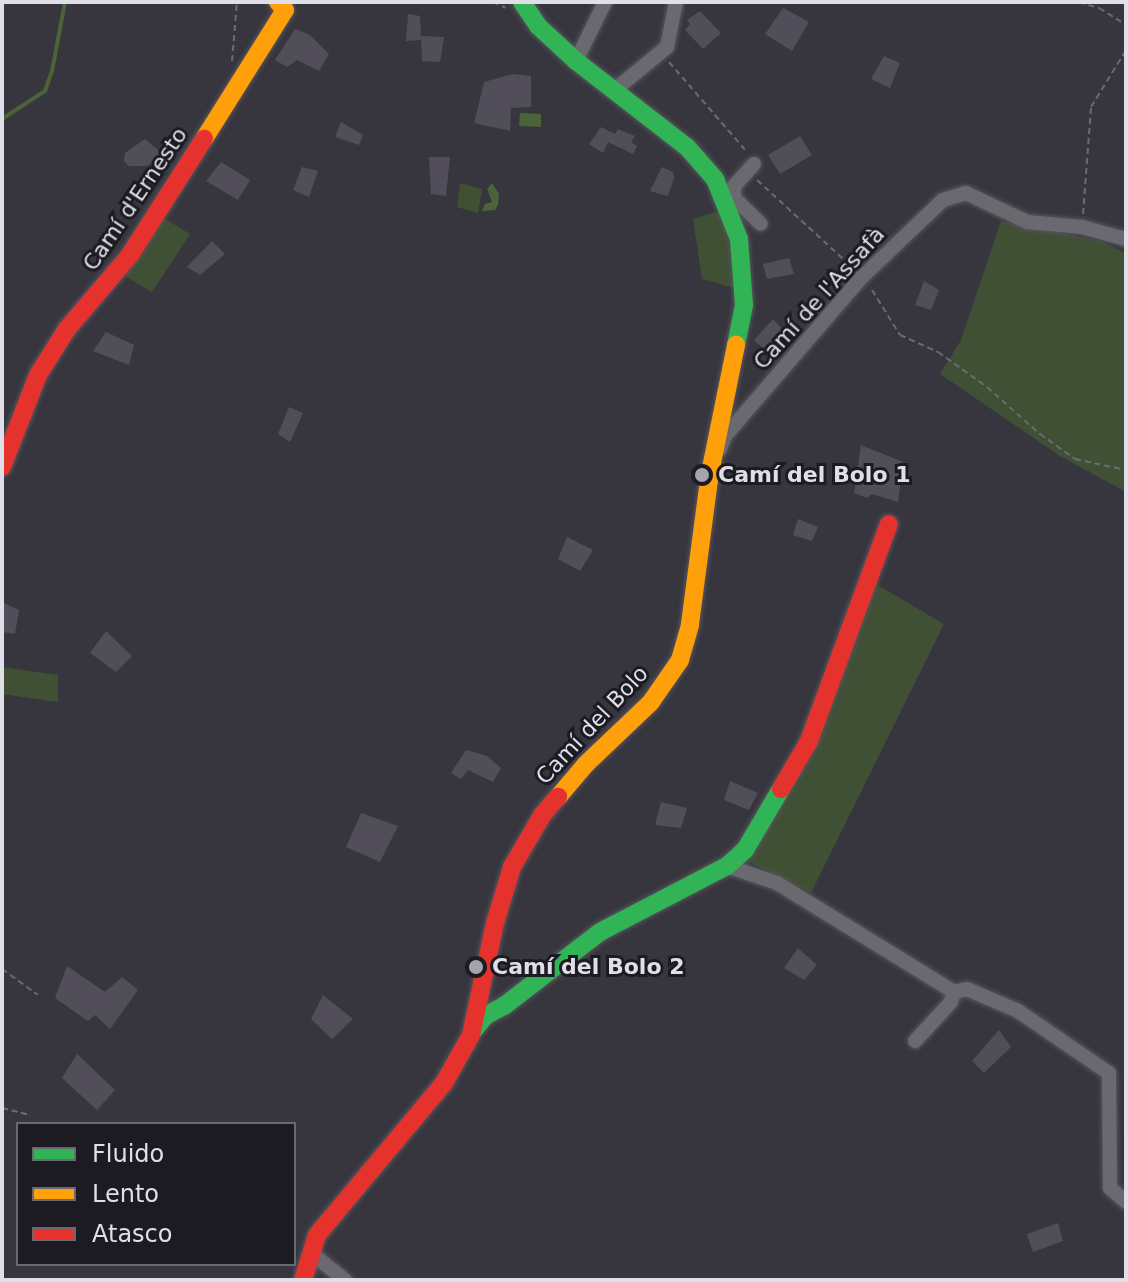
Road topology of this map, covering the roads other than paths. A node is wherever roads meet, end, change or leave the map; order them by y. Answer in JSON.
{"nodes":[{"id":1,"x":278,"y":2,"type":"edge"},
{"id":2,"x":522,"y":2,"type":"edge"},
{"id":3,"x":605,"y":2,"type":"edge"},
{"id":4,"x":676,"y":2,"type":"edge"},
{"id":5,"x":576,"y":61,"type":"junction"},
{"id":6,"x":616,"y":89,"type":"junction"},
{"id":7,"x":752,"y":167,"type":"road end"},
{"id":8,"x":718,"y":184,"type":"junction"},
{"id":9,"x":734,"y":198,"type":"junction"},
{"id":10,"x":761,"y":224,"type":"dead end"},
{"id":11,"x":1126,"y":239,"type":"edge"},
{"id":12,"x":2,"y":467,"type":"edge"},
{"id":13,"x":710,"y":473,"type":"junction"},
{"id":14,"x":889,"y":524,"type":"dead end"},
{"id":15,"x":727,"y":866,"type":"junction"},
{"id":16,"x":954,"y":992,"type":"junction"},
{"id":17,"x":471,"y":1035,"type":"junction"},
{"id":18,"x":915,"y":1041,"type":"dead end"},
{"id":19,"x":1126,"y":1202,"type":"edge"},
{"id":20,"x":310,"y":1252,"type":"junction"},
{"id":21,"x":303,"y":1280,"type":"edge"},
{"id":22,"x":345,"y":1280,"type":"edge"}],
"edges":[{"from":1,"to":12,"type":"street","name":"Camí d'Ernesto"},
{"from":2,"to":5,"type":"street"},
{"from":3,"to":5,"type":"street"},
{"from":4,"to":6,"type":"street"},
{"from":5,"to":6,"type":"street"},
{"from":6,"to":8,"type":"street"},
{"from":7,"to":9,"type":"street"},
{"from":8,"to":9,"type":"street"},
{"from":8,"to":13,"type":"street"},
{"from":9,"to":10,"type":"street"},
{"from":11,"to":13,"type":"street","name":"Camí de l'Assafà"},
{"from":13,"to":17,"type":"street","name":"Camí del Bolo"},
{"from":14,"to":15,"type":"street"},
{"from":15,"to":16,"type":"street"},
{"from":15,"to":17,"type":"street"},
{"from":16,"to":18,"type":"street"},
{"from":16,"to":19,"type":"street"},
{"from":17,"to":20,"type":"street","name":"Camí del Bolo"},
{"from":20,"to":21,"type":"street","name":"Camí del Bolo"},
{"from":20,"to":22,"type":"street"}]}
